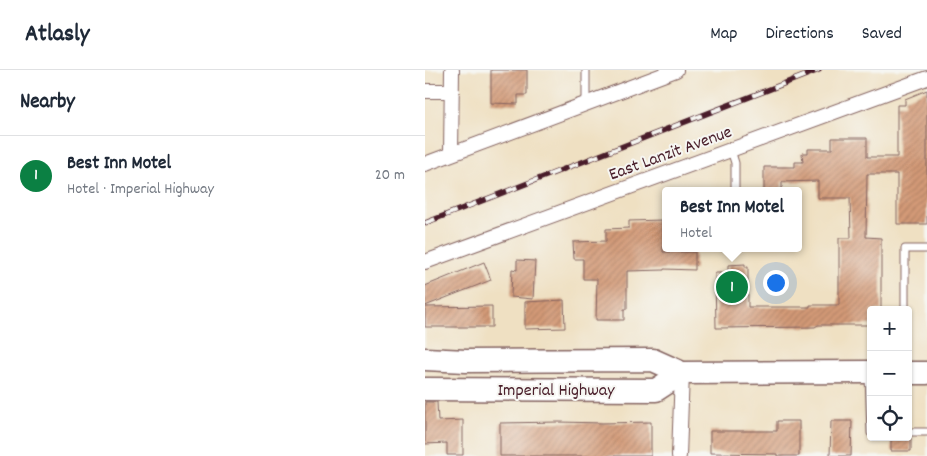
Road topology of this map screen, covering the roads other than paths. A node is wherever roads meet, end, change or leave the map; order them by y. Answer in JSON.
{"nodes":[{"id":1,"x":451,"y":70,"type":"edge"},
{"id":2,"x":585,"y":70,"type":"edge"},
{"id":3,"x":676,"y":70,"type":"edge"},
{"id":4,"x":927,"y":78,"type":"edge"},
{"id":5,"x":425,"y":91,"type":"edge"},
{"id":6,"x":452,"y":91,"type":"junction"},
{"id":7,"x":586,"y":104,"type":"junction"},
{"id":8,"x":731,"y":150,"type":"junction"},
{"id":9,"x":451,"y":154,"type":"junction"},
{"id":10,"x":425,"y":164,"type":"edge"},
{"id":11,"x":735,"y":187,"type":"edge"},
{"id":12,"x":927,"y":249,"type":"edge"},
{"id":13,"x":425,"y":262,"type":"edge"},
{"id":14,"x":905,"y":306,"type":"edge"},
{"id":15,"x":425,"y":359,"type":"edge"},
{"id":16,"x":867,"y":372,"type":"edge"},
{"id":17,"x":682,"y":373,"type":"junction"},
{"id":18,"x":912,"y":373,"type":"edge"},
{"id":19,"x":927,"y":373,"type":"edge"},
{"id":20,"x":425,"y":389,"type":"edge"},
{"id":21,"x":912,"y":432,"type":"edge"},
{"id":22,"x":927,"y":432,"type":"edge"},
{"id":23,"x":679,"y":456,"type":"edge"}],
"edges":[{"from":1,"to":6,"type":"street"},
{"from":2,"to":7,"type":"lane"},
{"from":3,"to":7,"type":"street"},
{"from":4,"to":8,"type":"street","name":"East Lanzit Avenue"},
{"from":5,"to":6,"type":"street"},
{"from":6,"to":9,"type":"street"},
{"from":7,"to":9,"type":"street"},
{"from":8,"to":11,"type":"lane"},
{"from":8,"to":13,"type":"street","name":"East Lanzit Avenue"},
{"from":9,"to":10,"type":"street"},
{"from":12,"to":14,"type":"lane"},
{"from":15,"to":17,"type":"main road","name":"Imperial Highway"},
{"from":16,"to":17,"type":"main road","name":"Imperial Highway"},
{"from":17,"to":20,"type":"main road","name":"Imperial Highway"},
{"from":17,"to":23,"type":"street"},
{"from":18,"to":19,"type":"main road"},
{"from":21,"to":22,"type":"lane"}]}
